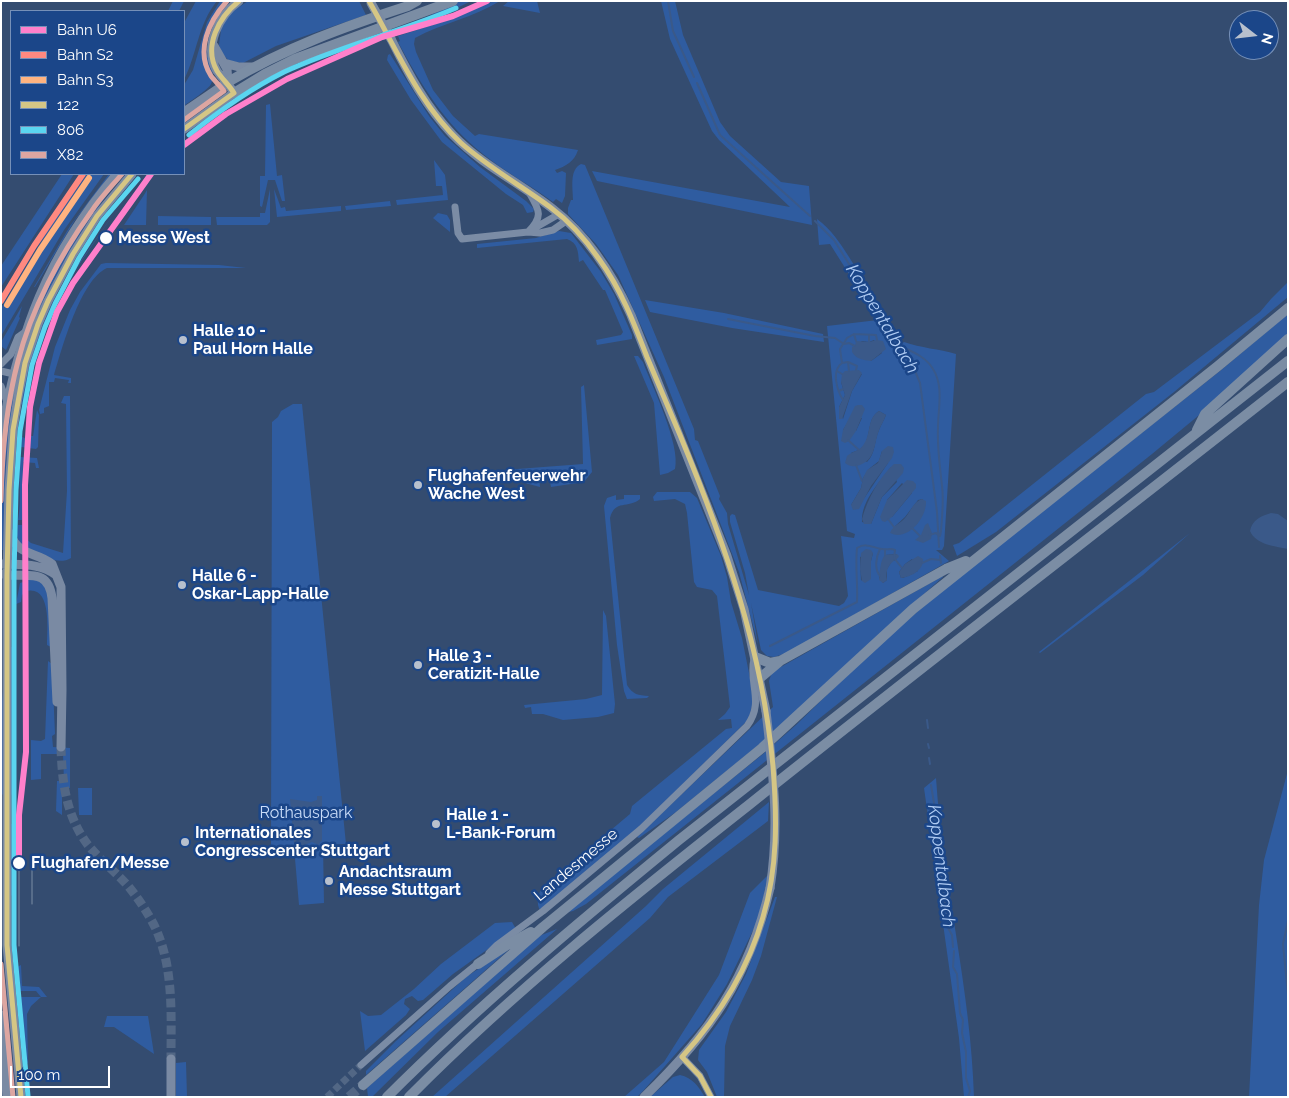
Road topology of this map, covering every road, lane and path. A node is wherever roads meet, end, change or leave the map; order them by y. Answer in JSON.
{"nodes":[{"id":1,"x":239,"y":1,"type":"edge"},
{"id":2,"x":405,"y":1,"type":"edge"},
{"id":3,"x":417,"y":1,"type":"edge"},
{"id":4,"x":437,"y":1,"type":"edge"},
{"id":5,"x":453,"y":1,"type":"edge"},
{"id":6,"x":370,"y":2,"type":"edge"},
{"id":7,"x":388,"y":12,"type":"junction"},
{"id":8,"x":423,"y":13,"type":"junction"},
{"id":9,"x":213,"y":42,"type":"junction"},
{"id":10,"x":224,"y":63,"type":"junction"},
{"id":11,"x":252,"y":67,"type":"junction"},
{"id":12,"x":228,"y":82,"type":"junction"},
{"id":13,"x":234,"y":93,"type":"junction"},
{"id":14,"x":185,"y":111,"type":"edge"},
{"id":15,"x":185,"y":128,"type":"edge"},
{"id":16,"x":116,"y":175,"type":"edge"},
{"id":17,"x":131,"y":175,"type":"edge"},
{"id":18,"x":530,"y":194,"type":"junction"},
{"id":19,"x":455,"y":207,"type":"dead end"},
{"id":20,"x":563,"y":218,"type":"junction"},
{"id":21,"x":528,"y":232,"type":"junction"},
{"id":22,"x":1288,"y":308,"type":"edge"},
{"id":23,"x":25,"y":332,"type":"junction"},
{"id":24,"x":1288,"y":339,"type":"edge"},
{"id":25,"x":1288,"y":361,"type":"edge"},
{"id":26,"x":1,"y":364,"type":"edge"},
{"id":27,"x":1,"y":371,"type":"edge"},
{"id":28,"x":18,"y":375,"type":"junction"},
{"id":29,"x":1288,"y":382,"type":"edge"},
{"id":30,"x":1,"y":386,"type":"edge"},
{"id":31,"x":7,"y":403,"type":"junction"},
{"id":32,"x":1195,"y":433,"type":"junction"},
{"id":33,"x":1,"y":436,"type":"edge"},
{"id":34,"x":8,"y":522,"type":"junction"},
{"id":35,"x":978,"y":556,"type":"junction"},
{"id":36,"x":4,"y":564,"type":"edge"},
{"id":37,"x":4,"y":574,"type":"edge"},
{"id":38,"x":56,"y":575,"type":"junction"},
{"id":39,"x":755,"y":657,"type":"junction"},
{"id":40,"x":780,"y":661,"type":"junction"},
{"id":41,"x":760,"y":678,"type":"junction"},
{"id":42,"x":1,"y":812,"type":"edge"},
{"id":43,"x":7,"y":822,"type":"junction"},
{"id":44,"x":4,"y":844,"type":"edge"},
{"id":45,"x":543,"y":927,"type":"junction"},
{"id":46,"x":478,"y":964,"type":"junction"},
{"id":47,"x":1,"y":1015,"type":"edge"},
{"id":48,"x":682,"y":1057,"type":"junction"},
{"id":49,"x":171,"y":1059,"type":"tunnel mouth"},
{"id":50,"x":361,"y":1065,"type":"tunnel mouth"},
{"id":51,"x":363,"y":1085,"type":"tunnel mouth"},
{"id":52,"x":8,"y":1097,"type":"edge"},
{"id":53,"x":21,"y":1097,"type":"edge"},
{"id":54,"x":171,"y":1097,"type":"edge"},
{"id":55,"x":387,"y":1097,"type":"edge"},
{"id":56,"x":409,"y":1097,"type":"edge"},
{"id":57,"x":644,"y":1097,"type":"edge"},
{"id":58,"x":711,"y":1097,"type":"edge"}],
"edges":[{"from":1,"to":9,"type":"main road"},
{"from":2,"to":7,"type":"highway"},
{"from":3,"to":7,"type":"highway"},
{"from":4,"to":8,"type":"highway"},
{"from":5,"to":8,"type":"highway"},
{"from":6,"to":18,"type":"main road","bridge":true},
{"from":7,"to":11,"type":"highway"},
{"from":8,"to":13,"type":"highway"},
{"from":9,"to":10,"type":"main road"},
{"from":9,"to":12,"type":"main road"},
{"from":10,"to":11,"type":"main road"},
{"from":10,"to":12,"type":"main road"},
{"from":11,"to":12,"type":"highway"},
{"from":12,"to":13,"type":"main road"},
{"from":12,"to":14,"type":"main road"},
{"from":13,"to":15,"type":"main road"},
{"from":16,"to":23,"type":"main road"},
{"from":17,"to":28,"type":"main road"},
{"from":18,"to":20,"type":"main road"},
{"from":18,"to":21,"type":"street"},
{"from":19,"to":21,"type":"street"},
{"from":20,"to":21,"type":"street"},
{"from":20,"to":39,"type":"main road"},
{"from":22,"to":35,"type":"highway"},
{"from":23,"to":26,"type":"street"},
{"from":23,"to":28,"type":"main road"},
{"from":24,"to":32,"type":"highway"},
{"from":25,"to":32,"type":"highway"},
{"from":27,"to":28,"type":"street"},
{"from":28,"to":31,"type":"main road"},
{"from":28,"to":34,"type":"main road"},
{"from":29,"to":56,"type":"highway"},
{"from":30,"to":31,"type":"street"},
{"from":31,"to":33,"type":"main road"},
{"from":32,"to":55,"type":"highway"},
{"from":34,"to":36,"type":"main road"},
{"from":34,"to":38,"type":"main road"},
{"from":35,"to":40,"type":"highway"},
{"from":35,"to":45,"type":"highway"},
{"from":36,"to":37,"type":"main road"},
{"from":36,"to":38,"type":"main road"},
{"from":37,"to":38,"type":"main road"},
{"from":37,"to":43,"type":"main road"},
{"from":39,"to":40,"type":"highway"},
{"from":39,"to":41,"type":"main road"},
{"from":39,"to":46,"type":"street","name":"Landesmesse"},
{"from":40,"to":41,"type":"highway"},
{"from":41,"to":48,"type":"main road","bridge":true},
{"from":42,"to":43,"type":"street"},
{"from":43,"to":44,"type":"main road"},
{"from":44,"to":53,"type":"main road"},
{"from":45,"to":46,"type":"highway"},
{"from":45,"to":51,"type":"highway"},
{"from":46,"to":50,"type":"street","name":"Landesmesse"},
{"from":47,"to":52,"type":"main road"},
{"from":48,"to":57,"type":"main road"},
{"from":48,"to":58,"type":"street"},
{"from":49,"to":54,"type":"main road"}]}
